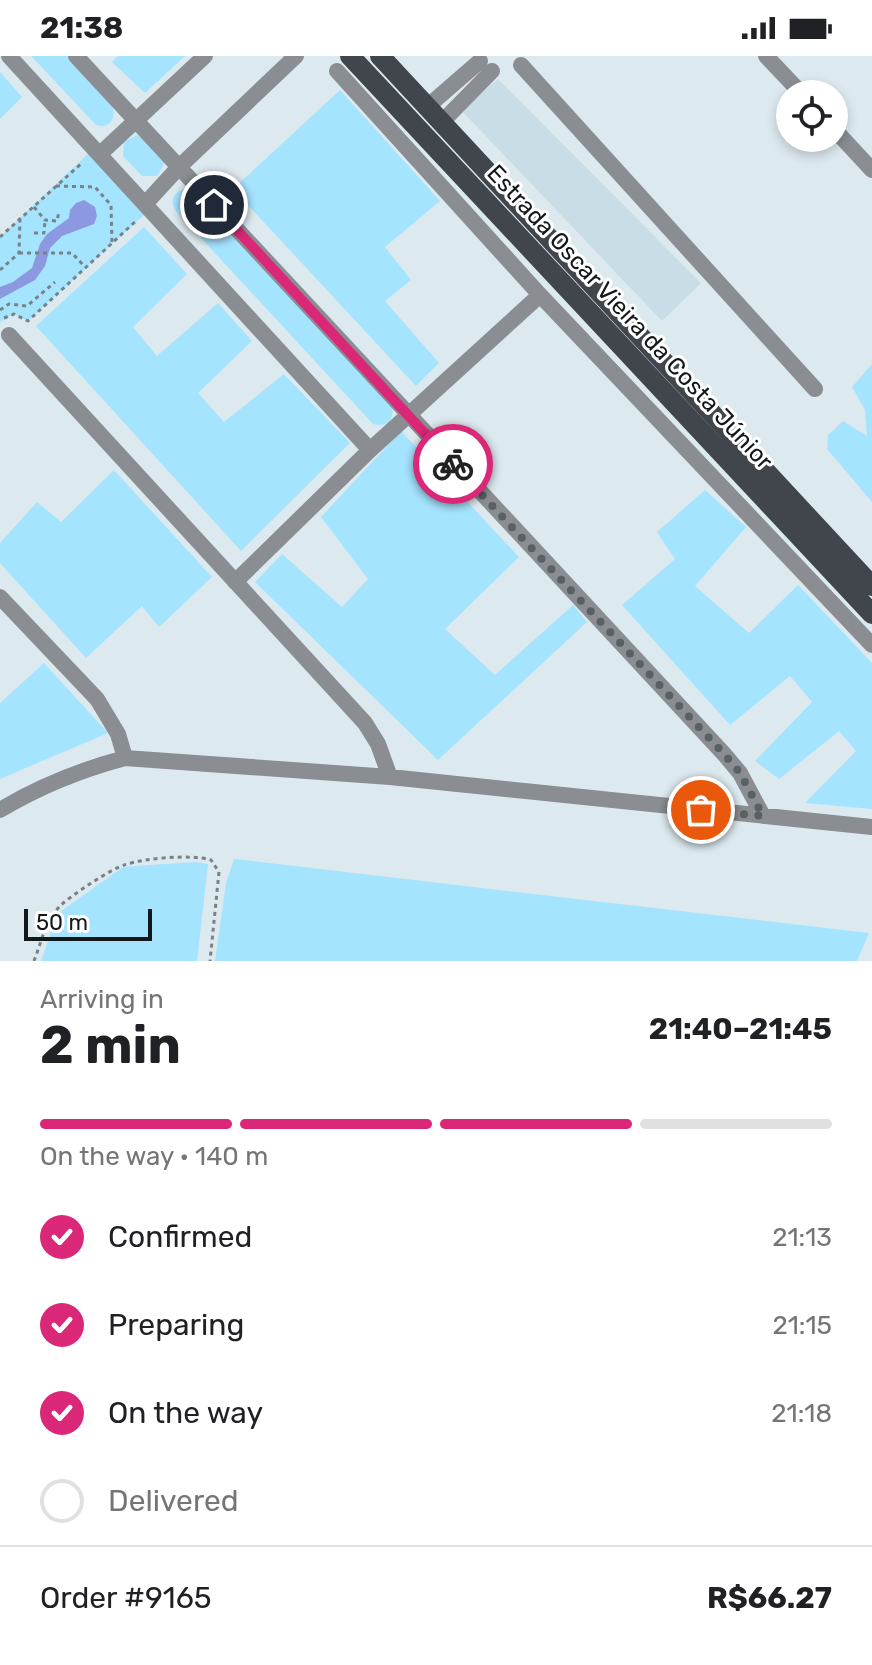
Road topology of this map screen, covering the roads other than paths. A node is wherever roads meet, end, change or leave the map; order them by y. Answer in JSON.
{"nodes":[{"id":1,"x":9,"y":56,"type":"edge"},
{"id":2,"x":76,"y":56,"type":"edge"},
{"id":3,"x":205,"y":56,"type":"edge"},
{"id":4,"x":296,"y":56,"type":"edge"},
{"id":5,"x":380,"y":56,"type":"edge"},
{"id":6,"x":766,"y":56,"type":"edge"},
{"id":7,"x":524,"y":60,"type":"edge"},
{"id":8,"x":484,"y":63,"type":"edge"},
{"id":9,"x":344,"y":64,"type":"edge"},
{"id":10,"x":789,"y":80,"type":"edge"},
{"id":11,"x":427,"y":107,"type":"junction"},
{"id":12,"x":136,"y":120,"type":"junction"},
{"id":13,"x":441,"y":123,"type":"junction"},
{"id":14,"x":848,"y":144,"type":"edge"},
{"id":15,"x":97,"y":151,"type":"junction"},
{"id":16,"x":179,"y":167,"type":"junction"},
{"id":17,"x":872,"y":170,"type":"edge"},
{"id":18,"x":143,"y":210,"type":"junction"},
{"id":19,"x":540,"y":295,"type":"junction"},
{"id":20,"x":9,"y":335,"type":"dead end"},
{"id":21,"x":815,"y":389,"type":"dead end"},
{"id":22,"x":408,"y":416,"type":"junction"},
{"id":23,"x":370,"y":450,"type":"junction"},
{"id":24,"x":235,"y":582,"type":"junction"},
{"id":25,"x":872,"y":586,"type":"edge"},
{"id":26,"x":0,"y":597,"type":"edge"},
{"id":27,"x":872,"y":614,"type":"edge"},
{"id":28,"x":872,"y":645,"type":"edge"},
{"id":29,"x":125,"y":758,"type":"junction"},
{"id":30,"x":390,"y":777,"type":"junction"},
{"id":31,"x":0,"y":810,"type":"edge"},
{"id":32,"x":763,"y":816,"type":"junction"},
{"id":33,"x":872,"y":827,"type":"edge"}],
"edges":[{"from":1,"to":15,"type":"street"},
{"from":2,"to":12,"type":"street"},
{"from":3,"to":12,"type":"street"},
{"from":4,"to":16,"type":"street"},
{"from":5,"to":11,"type":"main road","name":"Estrada Oscar Vieira da Costa Júnior"},
{"from":6,"to":10,"type":"street"},
{"from":7,"to":8,"type":"street"},
{"from":7,"to":21,"type":"street"},
{"from":8,"to":11,"type":"street"},
{"from":8,"to":13,"type":"street"},
{"from":9,"to":19,"type":"street"},
{"from":9,"to":27,"type":"main road","name":"Estrada Oscar Vieira da Costa Júnior"},
{"from":11,"to":13,"type":"main road","name":"Estrada Oscar Vieira da Costa Júnior"},
{"from":12,"to":15,"type":"street"},
{"from":12,"to":16,"type":"street"},
{"from":13,"to":25,"type":"main road","name":"Estrada Oscar Vieira da Costa Júnior"},
{"from":14,"to":17,"type":"street"},
{"from":15,"to":18,"type":"street"},
{"from":16,"to":18,"type":"street"},
{"from":16,"to":22,"type":"street"},
{"from":18,"to":23,"type":"street"},
{"from":19,"to":22,"type":"street"},
{"from":19,"to":28,"type":"street"},
{"from":20,"to":24,"type":"street"},
{"from":22,"to":23,"type":"street"},
{"from":22,"to":32,"type":"street"},
{"from":23,"to":24,"type":"street"},
{"from":24,"to":30,"type":"street"},
{"from":26,"to":29,"type":"street"},
{"from":29,"to":30,"type":"street"},
{"from":29,"to":31,"type":"street"},
{"from":30,"to":32,"type":"street"},
{"from":32,"to":33,"type":"street"}]}
